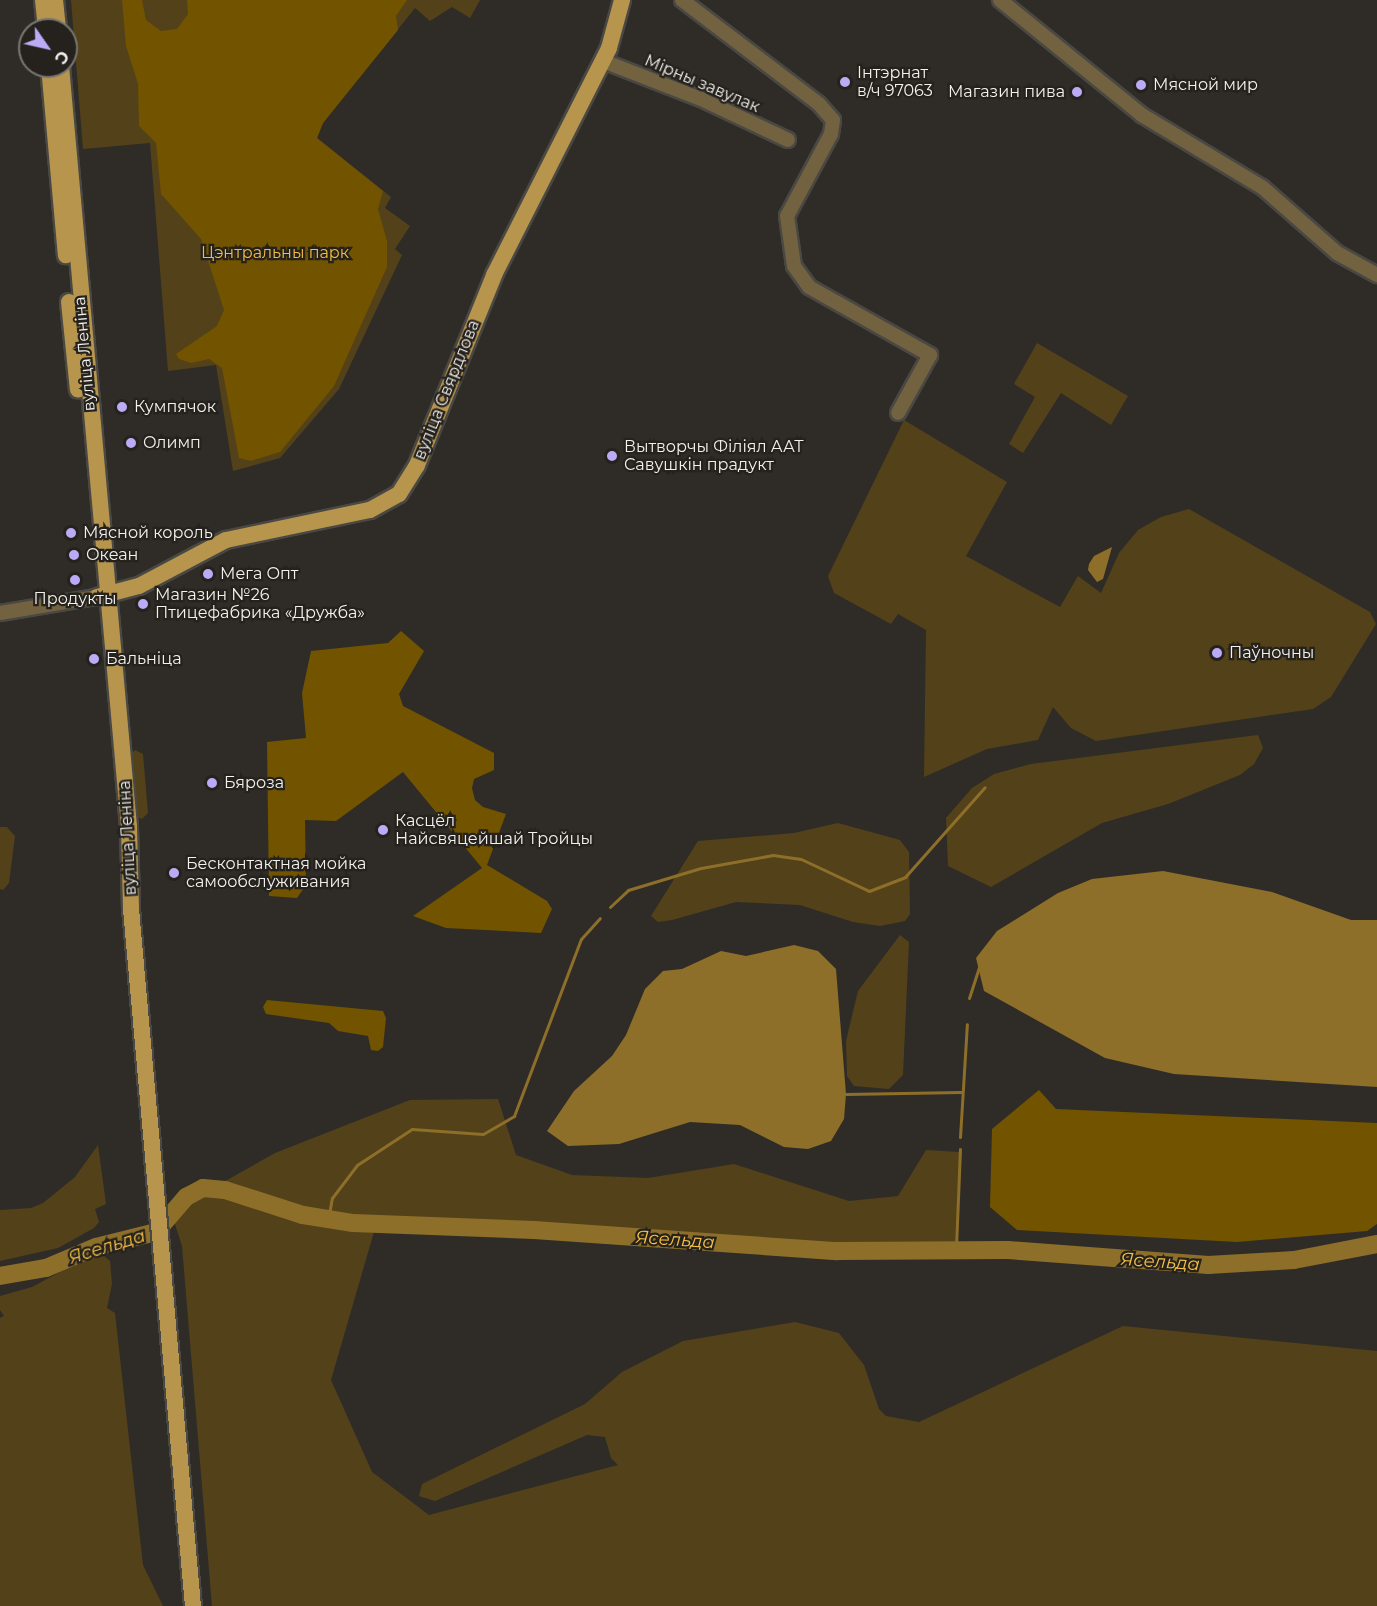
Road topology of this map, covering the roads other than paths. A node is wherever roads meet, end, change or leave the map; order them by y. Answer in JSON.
{"nodes":[{"id":1,"x":43,"y":0,"type":"edge"},
{"id":2,"x":55,"y":0,"type":"edge"},
{"id":3,"x":622,"y":0,"type":"edge"},
{"id":4,"x":682,"y":0,"type":"edge"},
{"id":5,"x":1000,"y":0,"type":"edge"},
{"id":6,"x":45,"y":18,"type":"edge"},
{"id":7,"x":57,"y":18,"type":"edge"},
{"id":8,"x":603,"y":61,"type":"junction"},
{"id":9,"x":50,"y":78,"type":"edge"},
{"id":10,"x":62,"y":78,"type":"edge"},
{"id":11,"x":788,"y":140,"type":"dead end"},
{"id":12,"x":1377,"y":275,"type":"edge"},
{"id":13,"x":898,"y":413,"type":"dead end"},
{"id":14,"x":101,"y":596,"type":"junction"},
{"id":15,"x":0,"y":613,"type":"edge"},
{"id":16,"x":193,"y":1606,"type":"edge"}],
"edges":[{"from":1,"to":6,"type":"main road"},
{"from":2,"to":7,"type":"main road"},
{"from":3,"to":8,"type":"main road","name":"вуліца Свярдлова"},
{"from":4,"to":13,"type":"street"},
{"from":5,"to":12,"type":"street"},
{"from":8,"to":11,"type":"street","name":"Мірны завулак"},
{"from":8,"to":14,"type":"main road","name":"вуліца Свярдлова"},
{"from":9,"to":14,"type":"main road","name":"вуліца Леніна"},
{"from":10,"to":14,"type":"main road","name":"вуліца Леніна"},
{"from":14,"to":15,"type":"street"},
{"from":14,"to":16,"type":"main road","name":"вуліца Леніна"}]}
